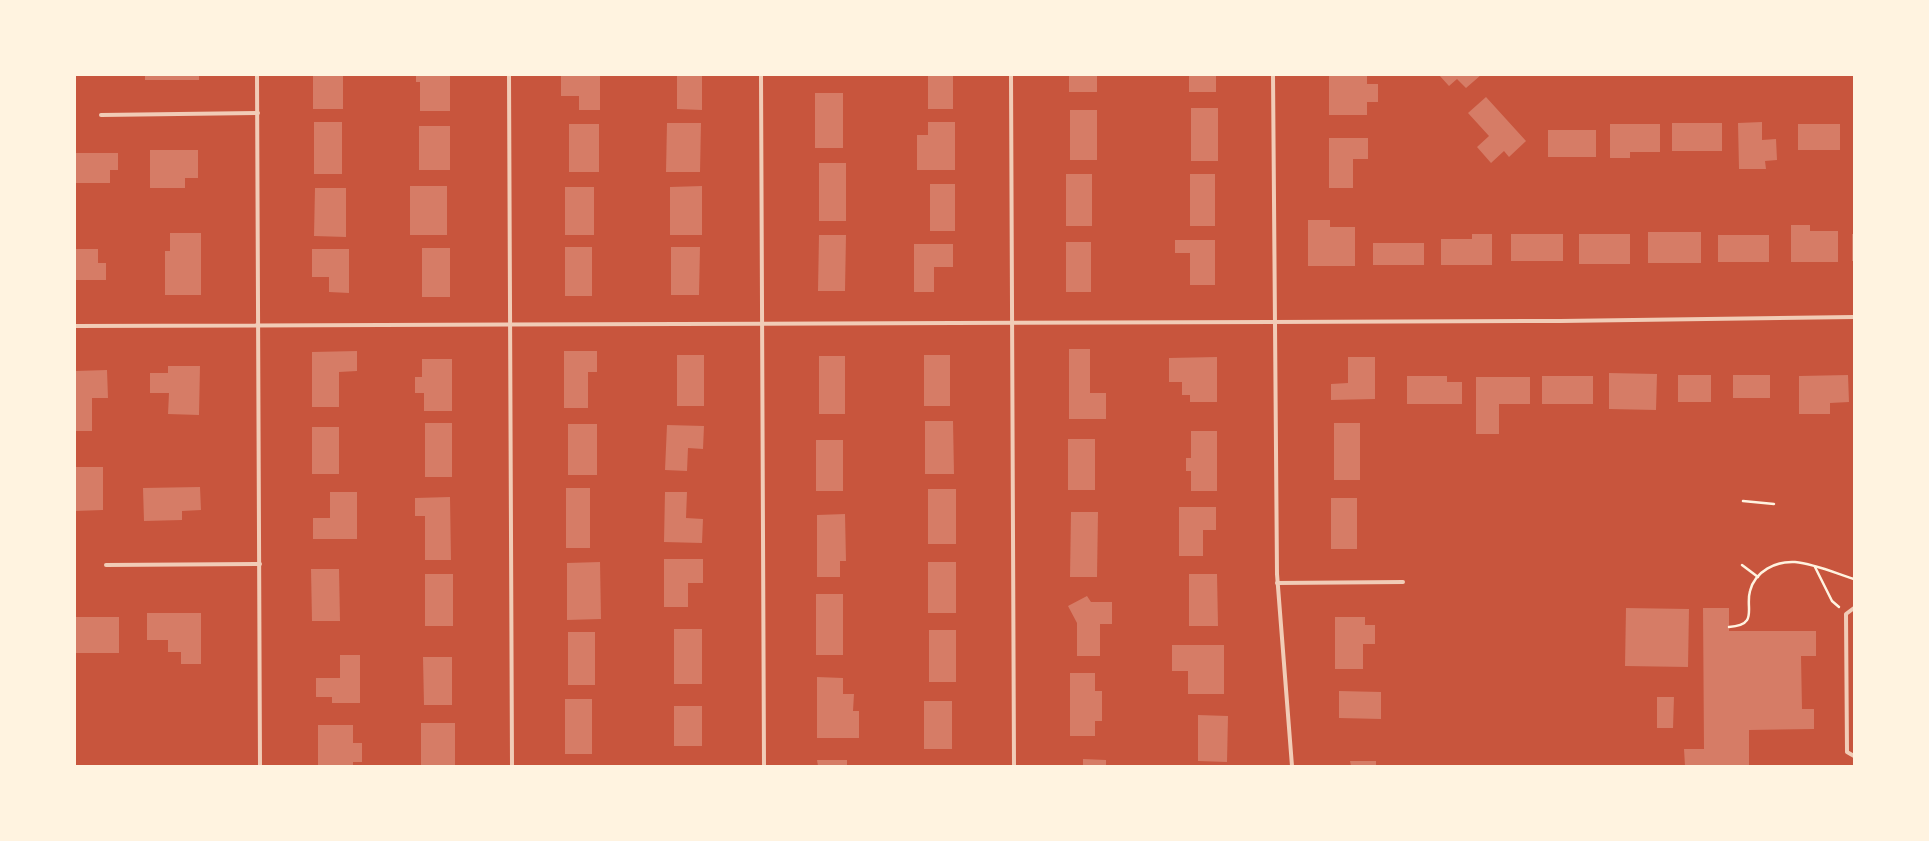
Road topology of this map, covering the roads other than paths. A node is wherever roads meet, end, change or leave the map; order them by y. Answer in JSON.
{"nodes":[{"id":1,"x":257,"y":75,"type":"edge"},
{"id":2,"x":509,"y":75,"type":"edge"},
{"id":3,"x":761,"y":75,"type":"edge"},
{"id":4,"x":1011,"y":75,"type":"edge"},
{"id":5,"x":1273,"y":75,"type":"edge"},
{"id":6,"x":258,"y":113,"type":"junction"},
{"id":7,"x":101,"y":115,"type":"dead end"},
{"id":8,"x":1854,"y":317,"type":"edge"},
{"id":9,"x":1274,"y":322,"type":"junction"},
{"id":10,"x":510,"y":324,"type":"junction"},
{"id":11,"x":762,"y":324,"type":"junction"},
{"id":12,"x":1012,"y":324,"type":"junction"},
{"id":13,"x":75,"y":326,"type":"edge"},
{"id":14,"x":258,"y":326,"type":"junction"},
{"id":15,"x":260,"y":564,"type":"junction"},
{"id":16,"x":106,"y":565,"type":"dead end"},
{"id":17,"x":1403,"y":582,"type":"dead end"},
{"id":18,"x":1277,"y":583,"type":"junction"},
{"id":19,"x":1854,"y":608,"type":"edge"},
{"id":20,"x":1854,"y":756,"type":"edge"},
{"id":21,"x":260,"y":766,"type":"edge"},
{"id":22,"x":512,"y":766,"type":"edge"},
{"id":23,"x":764,"y":766,"type":"edge"},
{"id":24,"x":1014,"y":766,"type":"edge"},
{"id":25,"x":1292,"y":766,"type":"edge"}],
"edges":[{"from":1,"to":6,"type":"street"},
{"from":2,"to":10,"type":"street"},
{"from":3,"to":11,"type":"street"},
{"from":4,"to":12,"type":"street"},
{"from":5,"to":9,"type":"street"},
{"from":6,"to":7,"type":"street"},
{"from":6,"to":14,"type":"street"},
{"from":8,"to":9,"type":"street"},
{"from":9,"to":12,"type":"street"},
{"from":9,"to":18,"type":"street"},
{"from":10,"to":11,"type":"street"},
{"from":10,"to":14,"type":"street"},
{"from":10,"to":22,"type":"street"},
{"from":11,"to":12,"type":"street"},
{"from":11,"to":23,"type":"street"},
{"from":12,"to":24,"type":"street"},
{"from":13,"to":14,"type":"street"},
{"from":14,"to":15,"type":"street"},
{"from":15,"to":16,"type":"street"},
{"from":15,"to":21,"type":"street"},
{"from":17,"to":18,"type":"street"},
{"from":18,"to":25,"type":"street"},
{"from":19,"to":20,"type":"street"}]}
